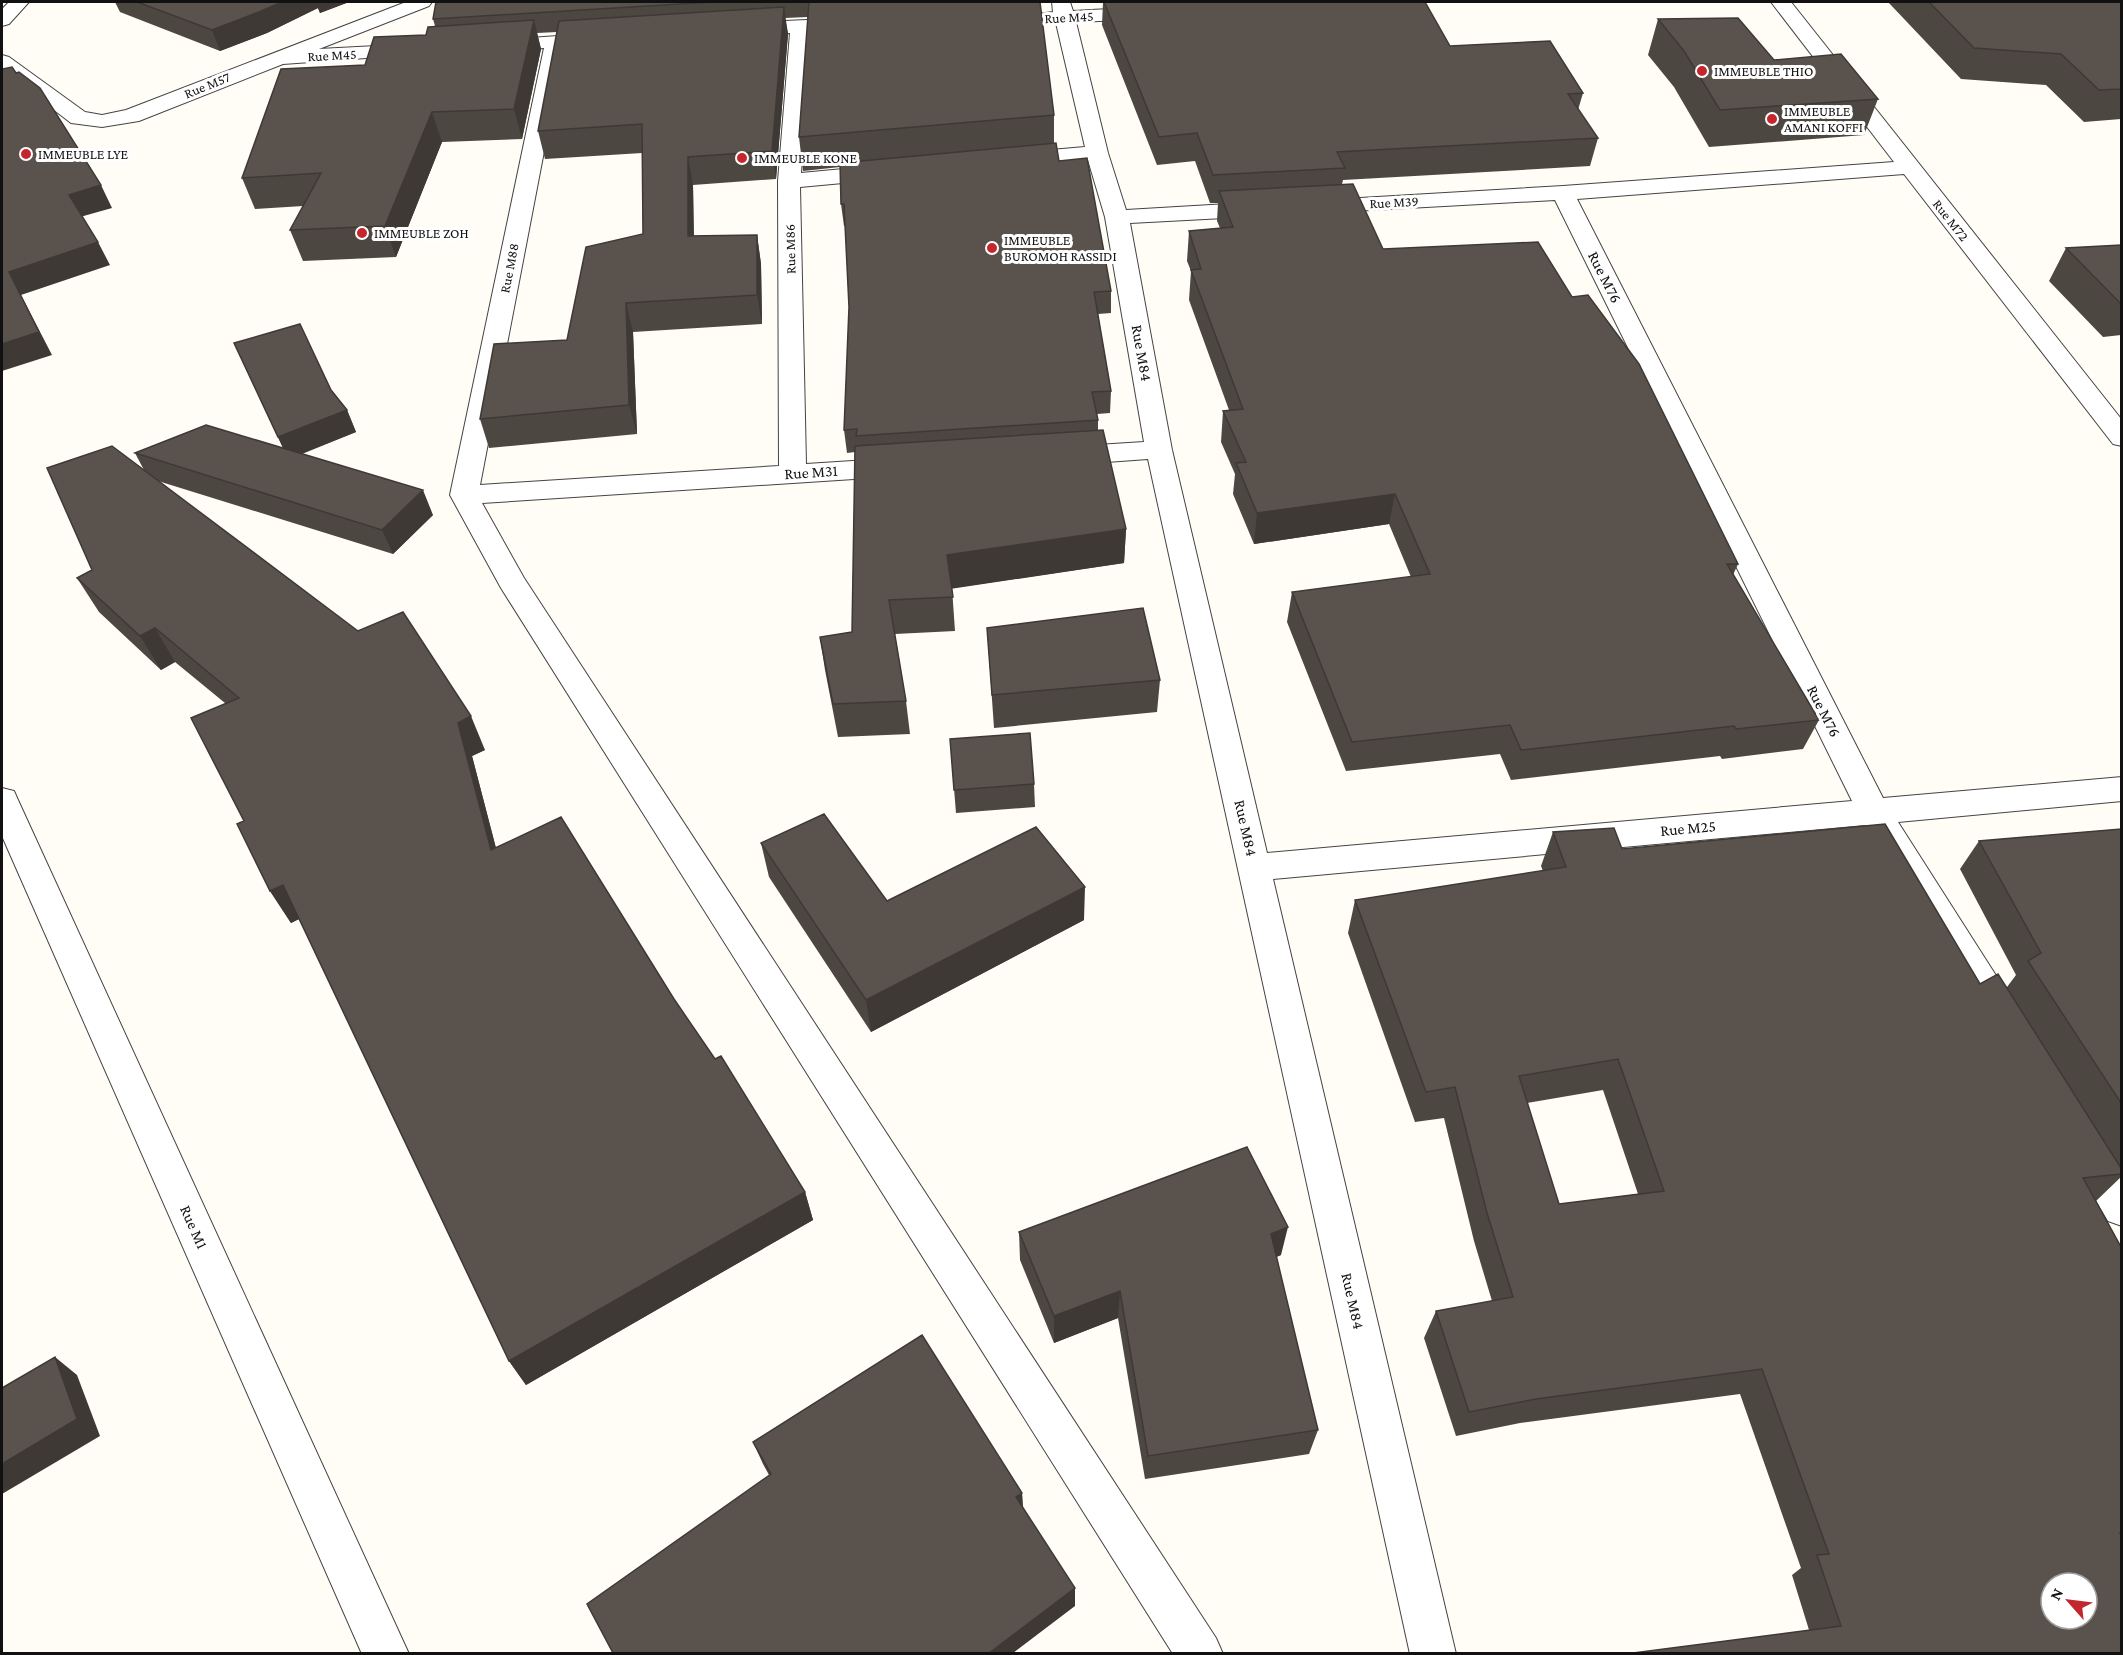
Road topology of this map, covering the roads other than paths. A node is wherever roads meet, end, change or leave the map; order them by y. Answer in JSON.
{"nodes":[{"id":1,"x":20,"y":2,"type":"edge"},
{"id":2,"x":422,"y":2,"type":"edge"},
{"id":3,"x":1781,"y":2,"type":"edge"},
{"id":4,"x":1063,"y":10,"type":"edge"},
{"id":5,"x":1171,"y":11,"type":"edge"},
{"id":6,"x":1030,"y":19,"type":"edge"},
{"id":7,"x":2,"y":20,"type":"edge"},
{"id":8,"x":870,"y":23,"type":"edge"},
{"id":9,"x":801,"y":25,"type":"junction"},
{"id":10,"x":719,"y":31,"type":"edge"},
{"id":11,"x":625,"y":37,"type":"edge"},
{"id":12,"x":555,"y":42,"type":"junction"},
{"id":13,"x":473,"y":47,"type":"edge"},
{"id":14,"x":438,"y":49,"type":"edge"},
{"id":15,"x":275,"y":58,"type":"junction"},
{"id":16,"x":2,"y":61,"type":"edge"},
{"id":17,"x":1097,"y":153,"type":"junction"},
{"id":18,"x":990,"y":163,"type":"edge"},
{"id":19,"x":1910,"y":167,"type":"junction"},
{"id":20,"x":907,"y":170,"type":"edge"},
{"id":21,"x":789,"y":181,"type":"junction"},
{"id":22,"x":1563,"y":193,"type":"junction"},
{"id":23,"x":1117,"y":217,"type":"junction"},
{"id":24,"x":2121,"y":438,"type":"edge"},
{"id":25,"x":1159,"y":450,"type":"junction"},
{"id":26,"x":1041,"y":458,"type":"edge"},
{"id":27,"x":923,"y":465,"type":"edge"},
{"id":28,"x":793,"y":473,"type":"junction"},
{"id":29,"x":464,"y":495,"type":"junction"},
{"id":30,"x":2121,"y":789,"type":"edge"},
{"id":31,"x":2,"y":800,"type":"edge"},
{"id":32,"x":1874,"y":812,"type":"junction"},
{"id":33,"x":1255,"y":867,"type":"junction"},
{"id":34,"x":2020,"y":1046,"type":"edge"},
{"id":35,"x":2071,"y":1127,"type":"edge"},
{"id":36,"x":2121,"y":1208,"type":"edge"},
{"id":37,"x":386,"y":1653,"type":"edge"},
{"id":38,"x":1200,"y":1653,"type":"edge"},
{"id":39,"x":1433,"y":1653,"type":"edge"}],
"edges":[{"from":1,"to":7,"type":"street"},
{"from":2,"to":15,"type":"street","name":"Rue M57"},
{"from":3,"to":19,"type":"street","name":"Rue M72"},
{"from":4,"to":5,"type":"street","name":"Rue M45"},
{"from":4,"to":6,"type":"street","name":"Rue M45"},
{"from":4,"to":17,"type":"street","name":"Rue M84"},
{"from":8,"to":9,"type":"street"},
{"from":9,"to":10,"type":"street"},
{"from":9,"to":21,"type":"street","name":"Rue M86"},
{"from":11,"to":12,"type":"street"},
{"from":12,"to":13,"type":"street"},
{"from":12,"to":29,"type":"street","name":"Rue M88"},
{"from":14,"to":15,"type":"street","name":"Rue M45"},
{"from":15,"to":16,"type":"street","name":"Rue M57"},
{"from":17,"to":18,"type":"street"},
{"from":17,"to":23,"type":"street","name":"Rue M84"},
{"from":19,"to":22,"type":"street","name":"Rue M39"},
{"from":19,"to":24,"type":"street","name":"Rue M72"},
{"from":20,"to":21,"type":"street"},
{"from":21,"to":28,"type":"street","name":"Rue M86"},
{"from":22,"to":23,"type":"street","name":"Rue M39"},
{"from":22,"to":32,"type":"street","name":"Rue M76"},
{"from":23,"to":25,"type":"street","name":"Rue M84"},
{"from":25,"to":26,"type":"street"},
{"from":25,"to":33,"type":"street","name":"Rue M84"},
{"from":27,"to":28,"type":"street","name":"Rue M31"},
{"from":28,"to":29,"type":"street","name":"Rue M31"},
{"from":29,"to":38,"type":"street"},
{"from":30,"to":32,"type":"street","name":"Rue M25"},
{"from":31,"to":37,"type":"street","name":"Rue M1"},
{"from":32,"to":33,"type":"street","name":"Rue M25"},
{"from":32,"to":34,"type":"street","name":"Rue M76"},
{"from":33,"to":39,"type":"street","name":"Rue M84"},
{"from":35,"to":36,"type":"street"}]}
